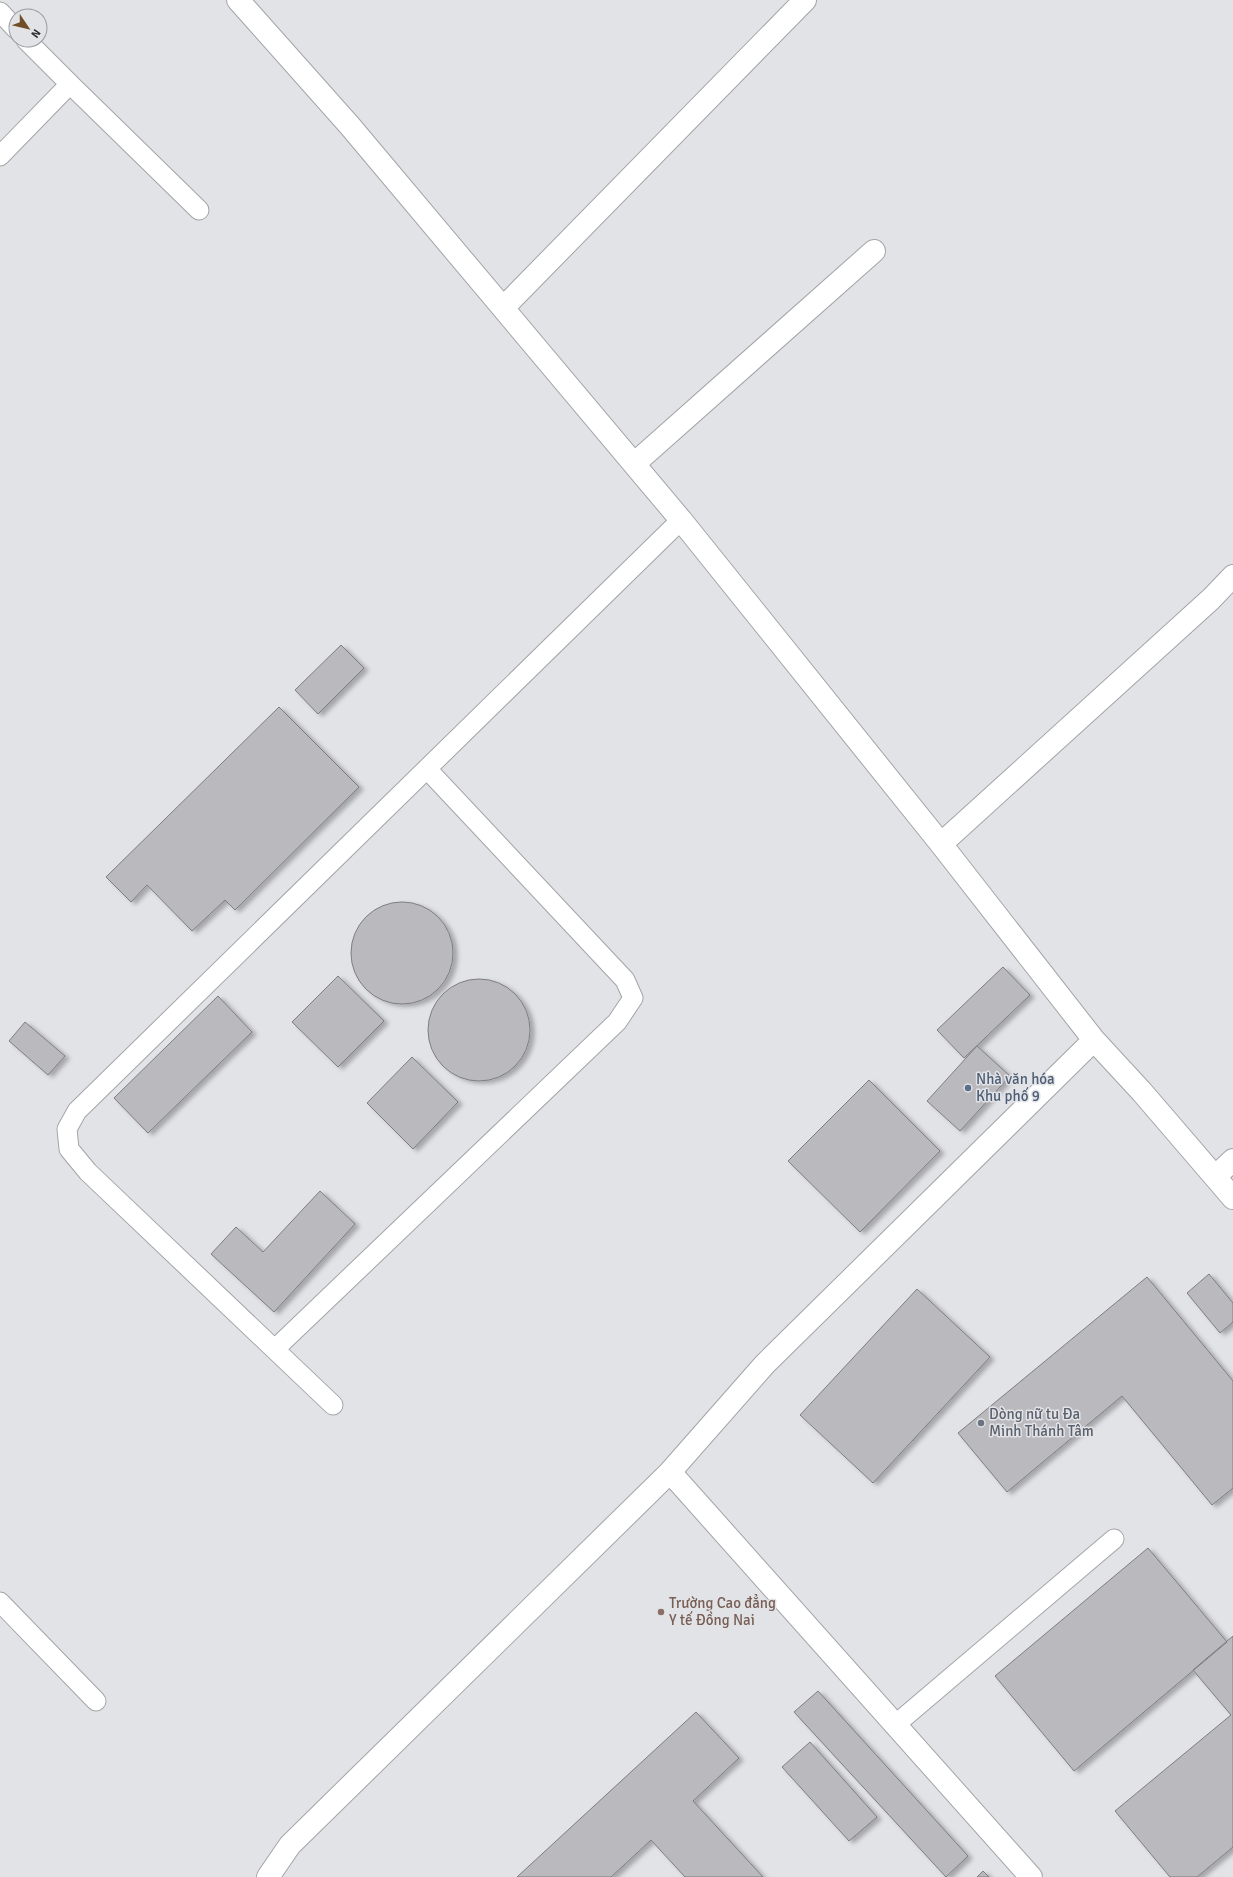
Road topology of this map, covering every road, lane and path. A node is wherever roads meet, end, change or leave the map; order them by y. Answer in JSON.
{"nodes":[{"id":1,"x":238,"y":0,"type":"edge"},
{"id":2,"x":805,"y":0,"type":"edge"},
{"id":3,"x":0,"y":12,"type":"edge"},
{"id":4,"x":8,"y":20,"type":"edge"},
{"id":5,"x":34,"y":48,"type":"edge"},
{"id":6,"x":70,"y":84,"type":"junction"},
{"id":7,"x":0,"y":156,"type":"edge"},
{"id":8,"x":199,"y":210,"type":"dead end"},
{"id":9,"x":874,"y":251,"type":"dead end"},
{"id":10,"x":503,"y":308,"type":"junction"},
{"id":11,"x":634,"y":464,"type":"junction"},
{"id":12,"x":681,"y":520,"type":"junction"},
{"id":13,"x":1233,"y":576,"type":"edge"},
{"id":14,"x":427,"y":769,"type":"junction"},
{"id":15,"x":941,"y":844,"type":"junction"},
{"id":16,"x":1094,"y":1040,"type":"junction"},
{"id":17,"x":1233,"y":1160,"type":"edge"},
{"id":18,"x":1216,"y":1176,"type":"junction"},
{"id":19,"x":1233,"y":1198,"type":"edge"},
{"id":20,"x":275,"y":1349,"type":"junction"},
{"id":21,"x":333,"y":1405,"type":"dead end"},
{"id":22,"x":670,"y":1472,"type":"junction"},
{"id":23,"x":1114,"y":1539,"type":"dead end"},
{"id":24,"x":0,"y":1602,"type":"edge"},
{"id":25,"x":96,"y":1701,"type":"dead end"},
{"id":26,"x":895,"y":1725,"type":"junction"},
{"id":27,"x":268,"y":1877,"type":"edge"},
{"id":28,"x":1031,"y":1877,"type":"edge"}],
"edges":[{"from":1,"to":10,"type":"street"},
{"from":2,"to":10,"type":"street"},
{"from":3,"to":4,"type":"lane"},
{"from":5,"to":6,"type":"lane"},
{"from":6,"to":7,"type":"lane"},
{"from":6,"to":8,"type":"lane"},
{"from":9,"to":11,"type":"street"},
{"from":10,"to":11,"type":"street"},
{"from":11,"to":12,"type":"street"},
{"from":12,"to":14,"type":"lane"},
{"from":12,"to":15,"type":"street"},
{"from":13,"to":15,"type":"street"},
{"from":14,"to":20,"type":"lane"},
{"from":14,"to":20,"type":"lane"},
{"from":15,"to":16,"type":"street"},
{"from":16,"to":18,"type":"street"},
{"from":16,"to":22,"type":"street"},
{"from":17,"to":18,"type":"street"},
{"from":18,"to":19,"type":"street"},
{"from":20,"to":21,"type":"lane"},
{"from":22,"to":26,"type":"street"},
{"from":22,"to":27,"type":"street"},
{"from":23,"to":26,"type":"lane"},
{"from":24,"to":25,"type":"lane"},
{"from":26,"to":28,"type":"street"}]}
